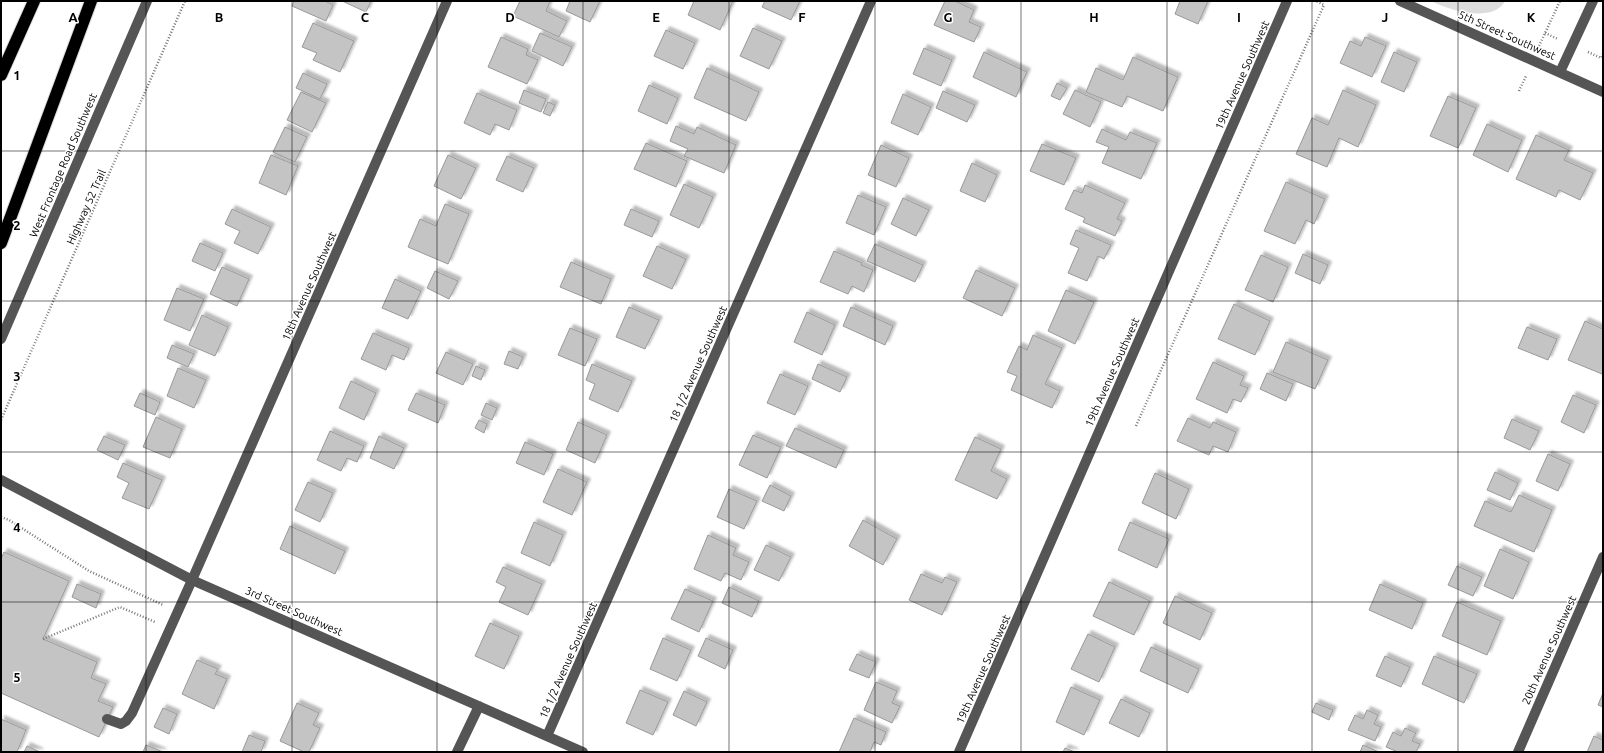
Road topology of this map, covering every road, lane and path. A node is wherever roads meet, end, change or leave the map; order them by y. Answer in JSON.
{"nodes":[{"id":1,"x":34,"y":1,"type":"edge"},
{"id":2,"x":91,"y":1,"type":"edge"},
{"id":3,"x":147,"y":1,"type":"edge"},
{"id":4,"x":185,"y":1,"type":"edge"},
{"id":5,"x":447,"y":1,"type":"edge"},
{"id":6,"x":871,"y":1,"type":"edge"},
{"id":7,"x":1287,"y":1,"type":"edge"},
{"id":8,"x":1316,"y":1,"type":"edge"},
{"id":9,"x":1400,"y":1,"type":"edge"},
{"id":10,"x":1560,"y":1,"type":"edge"},
{"id":11,"x":1593,"y":1,"type":"edge"},
{"id":12,"x":1545,"y":33,"type":"dead end"},
{"id":13,"x":1603,"y":54,"type":"edge"},
{"id":14,"x":1601,"y":58,"type":"dead end"},
{"id":15,"x":1560,"y":72,"type":"junction"},
{"id":16,"x":1,"y":76,"type":"edge"},
{"id":17,"x":1603,"y":92,"type":"edge"},
{"id":18,"x":1,"y":242,"type":"edge"},
{"id":19,"x":1,"y":339,"type":"edge"},
{"id":20,"x":1,"y":420,"type":"edge"},
{"id":21,"x":1136,"y":426,"type":"dead end"},
{"id":22,"x":1,"y":480,"type":"edge"},
{"id":23,"x":1,"y":517,"type":"edge"},
{"id":24,"x":1603,"y":557,"type":"edge"},
{"id":25,"x":192,"y":580,"type":"junction"},
{"id":26,"x":178,"y":612,"type":"junction"},
{"id":27,"x":170,"y":629,"type":"junction"},
{"id":28,"x":43,"y":639,"type":"dead end"},
{"id":29,"x":479,"y":706,"type":"junction"},
{"id":30,"x":107,"y":719,"type":"dead end"},
{"id":31,"x":547,"y":736,"type":"junction"},
{"id":32,"x":458,"y":752,"type":"edge"},
{"id":33,"x":583,"y":752,"type":"edge"},
{"id":34,"x":960,"y":752,"type":"edge"},
{"id":35,"x":1518,"y":752,"type":"edge"}],
"edges":[{"from":1,"to":16,"type":"highway"},
{"from":2,"to":18,"type":"highway"},
{"from":3,"to":19,"type":"street","name":"West Frontage Road Southwest"},
{"from":4,"to":20,"type":"path","name":"Highway 52 Trail"},
{"from":5,"to":25,"type":"street","name":"18th Avenue Southwest"},
{"from":6,"to":31,"type":"street","name":"18 1/2 Avenue Southwest"},
{"from":7,"to":34,"type":"street","name":"19th Avenue Southwest"},
{"from":8,"to":21,"type":"path"},
{"from":9,"to":15,"type":"street","name":"5th Street Southwest"},
{"from":10,"to":12,"type":"path"},
{"from":11,"to":15,"type":"street"},
{"from":13,"to":14,"type":"path"},
{"from":15,"to":17,"type":"street","name":"5th Street Southwest"},
{"from":22,"to":25,"type":"street","name":"3rd Street Southwest"},
{"from":23,"to":26,"type":"path"},
{"from":24,"to":35,"type":"street","name":"20th Avenue Southwest"},
{"from":25,"to":26,"type":"street","name":"18th Avenue Southwest"},
{"from":25,"to":29,"type":"street","name":"3rd Street Southwest"},
{"from":26,"to":27,"type":"street","name":"18th Avenue Southwest"},
{"from":27,"to":28,"type":"path"},
{"from":27,"to":30,"type":"street","name":"18th Avenue Southwest"},
{"from":29,"to":31,"type":"street","name":"3rd Street Southwest"},
{"from":29,"to":32,"type":"street"},
{"from":31,"to":33,"type":"street","name":"3rd Street Southwest"}]}
